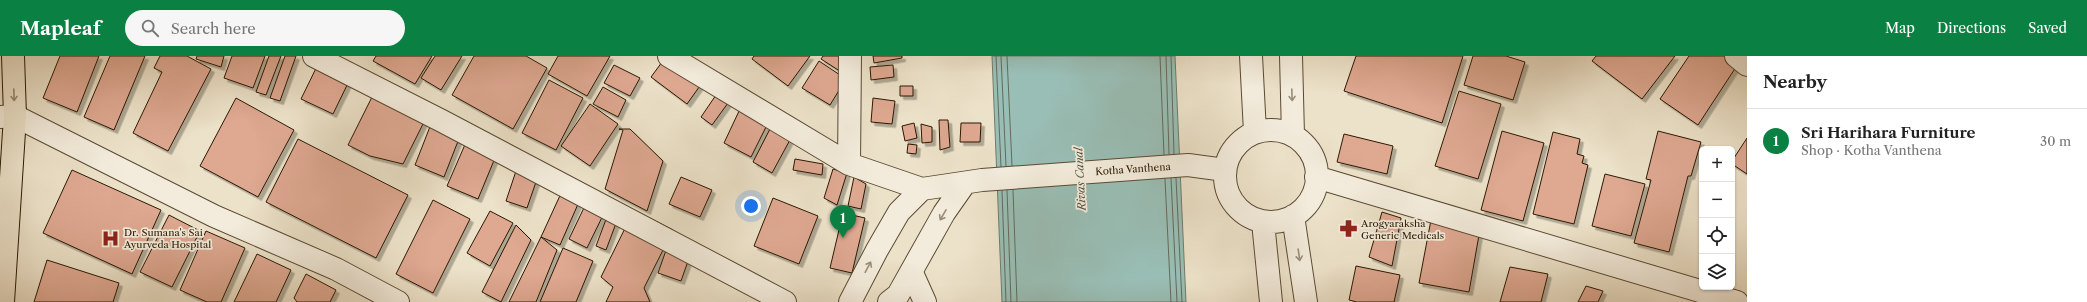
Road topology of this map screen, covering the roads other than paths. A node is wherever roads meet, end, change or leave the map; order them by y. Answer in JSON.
{"nodes":[{"id":1,"x":13,"y":56,"type":"edge"},
{"id":2,"x":314,"y":56,"type":"edge"},
{"id":3,"x":669,"y":56,"type":"edge"},
{"id":4,"x":850,"y":56,"type":"edge"},
{"id":5,"x":1251,"y":56,"type":"edge"},
{"id":6,"x":1290,"y":56,"type":"edge"},
{"id":7,"x":1736,"y":56,"type":"edge"},
{"id":8,"x":1747,"y":65,"type":"edge"},
{"id":9,"x":7,"y":117,"type":"edge"},
{"id":10,"x":1255,"y":132,"type":"junction"},
{"id":11,"x":1293,"y":135,"type":"junction"},
{"id":12,"x":849,"y":164,"type":"junction"},
{"id":13,"x":1225,"y":170,"type":"junction"},
{"id":14,"x":1316,"y":177,"type":"junction"},
{"id":15,"x":973,"y":181,"type":"junction"},
{"id":16,"x":922,"y":189,"type":"junction"},
{"id":17,"x":1294,"y":216,"type":"junction"},
{"id":18,"x":1263,"y":222,"type":"junction"},
{"id":19,"x":912,"y":272,"type":"junction"},
{"id":20,"x":3,"y":302,"type":"edge"},
{"id":21,"x":398,"y":302,"type":"edge"},
{"id":22,"x":785,"y":302,"type":"edge"},
{"id":23,"x":850,"y":302,"type":"edge"},
{"id":24,"x":889,"y":302,"type":"edge"},
{"id":25,"x":925,"y":302,"type":"edge"},
{"id":26,"x":1271,"y":302,"type":"edge"},
{"id":27,"x":1306,"y":302,"type":"edge"},
{"id":28,"x":1737,"y":302,"type":"edge"}],
"edges":[{"from":1,"to":9,"type":"main road","one_way":true},
{"from":2,"to":22,"type":"street"},
{"from":3,"to":12,"type":"street"},
{"from":4,"to":12,"type":"street"},
{"from":5,"to":10,"type":"street"},
{"from":6,"to":11,"type":"street","one_way":true},
{"from":7,"to":8,"type":"street"},
{"from":9,"to":20,"type":"main road"},
{"from":9,"to":21,"type":"street"},
{"from":10,"to":11,"type":"street"},
{"from":10,"to":13,"type":"street"},
{"from":11,"to":14,"type":"street"},
{"from":12,"to":16,"type":"street"},
{"from":13,"to":15,"type":"street","name":"Kotha Vanthena"},
{"from":13,"to":18,"type":"street"},
{"from":14,"to":17,"type":"street"},
{"from":14,"to":28,"type":"street"},
{"from":15,"to":16,"type":"street","name":"Kotha Vanthena"},
{"from":15,"to":19,"type":"street","one_way":true},
{"from":23,"to":16,"type":"street","one_way":true},
{"from":17,"to":18,"type":"street"},
{"from":17,"to":27,"type":"street","one_way":true},
{"from":18,"to":26,"type":"street"},
{"from":19,"to":24,"type":"street"},
{"from":19,"to":25,"type":"street"}]}
